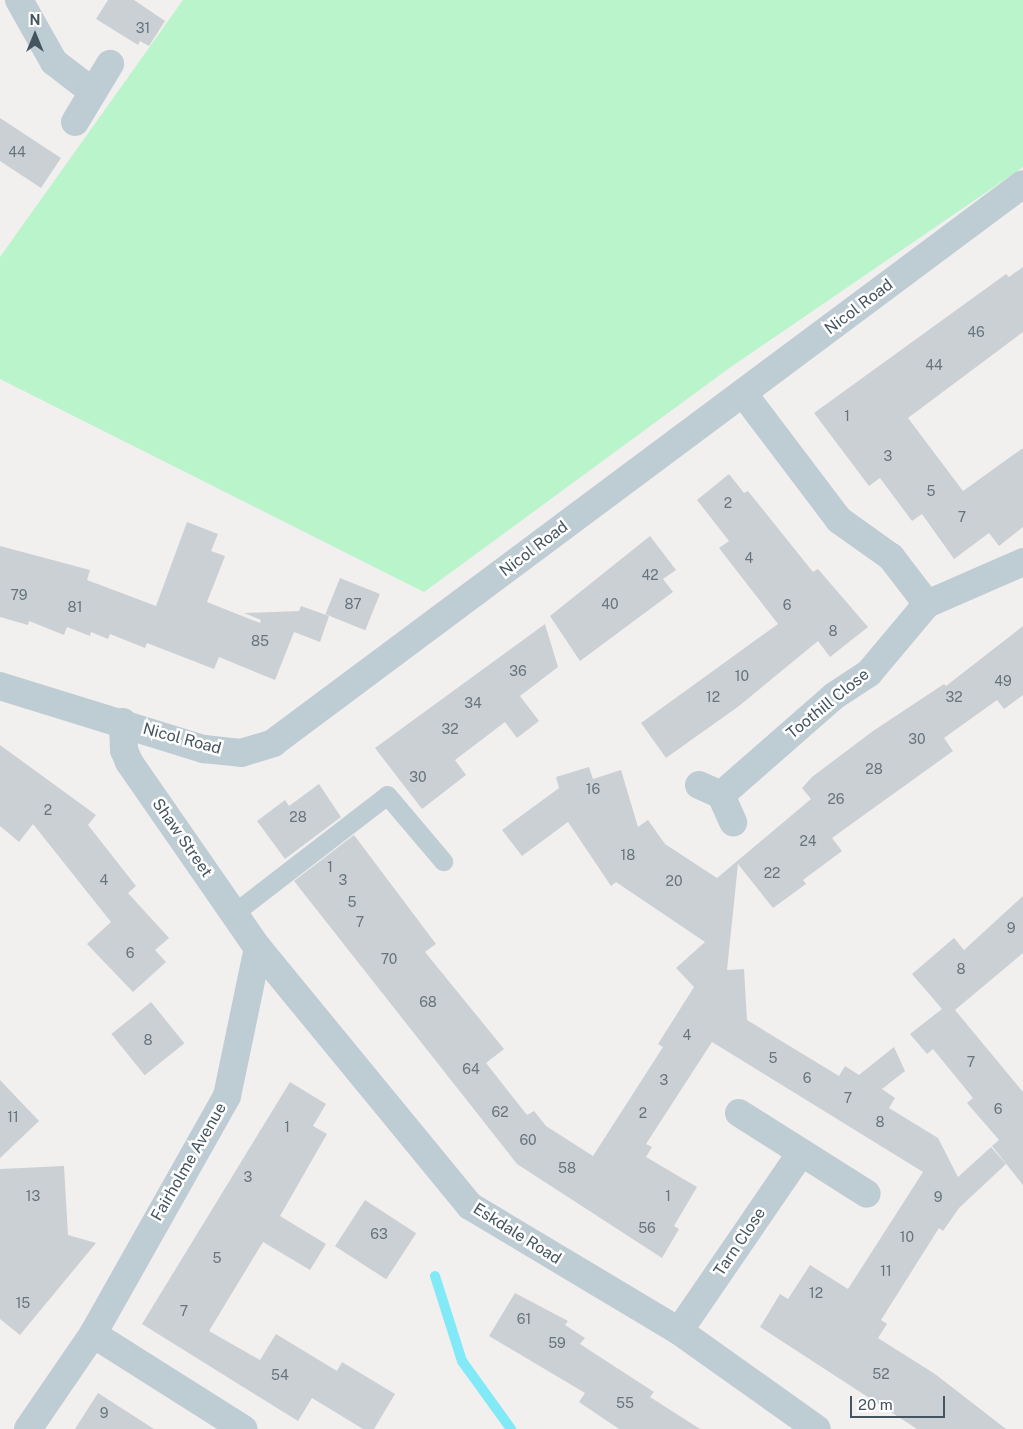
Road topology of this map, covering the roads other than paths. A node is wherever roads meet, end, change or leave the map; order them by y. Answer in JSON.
{"nodes":[{"id":1,"x":18,"y":0,"type":"edge"},
{"id":2,"x":110,"y":64,"type":"dead end"},
{"id":3,"x":93,"y":92,"type":"junction"},
{"id":4,"x":75,"y":122,"type":"dead end"},
{"id":5,"x":1023,"y":184,"type":"edge"},
{"id":6,"x":744,"y":393,"type":"junction"},
{"id":7,"x":1023,"y":562,"type":"edge"},
{"id":8,"x":927,"y":604,"type":"junction"},
{"id":9,"x":0,"y":686,"type":"edge"},
{"id":10,"x":123,"y":722,"type":"junction"},
{"id":11,"x":733,"y":822,"type":"dead end"},
{"id":12,"x":443,"y":861,"type":"dead end"},
{"id":13,"x":234,"y":913,"type":"junction"},
{"id":14,"x":258,"y":948,"type":"junction"},
{"id":15,"x":739,"y":1113,"type":"dead end"},
{"id":16,"x":801,"y":1153,"type":"junction"},
{"id":17,"x":867,"y":1194,"type":"dead end"},
{"id":18,"x":679,"y":1332,"type":"junction"},
{"id":19,"x":93,"y":1334,"type":"junction"},
{"id":20,"x":28,"y":1429,"type":"edge"},
{"id":21,"x":243,"y":1429,"type":"edge"},
{"id":22,"x":817,"y":1429,"type":"edge"}],
"edges":[{"from":1,"to":3,"type":"street"},
{"from":2,"to":3,"type":"street"},
{"from":3,"to":4,"type":"street"},
{"from":5,"to":6,"type":"street","name":"Nicol Road"},
{"from":6,"to":8,"type":"street"},
{"from":6,"to":10,"type":"street","name":"Nicol Road"},
{"from":7,"to":8,"type":"street","name":"Toothill Close"},
{"from":8,"to":11,"type":"street","name":"Toothill Close"},
{"from":9,"to":10,"type":"street","name":"Nicol Road"},
{"from":10,"to":13,"type":"street","name":"Shaw Street"},
{"from":12,"to":13,"type":"lane"},
{"from":13,"to":14,"type":"street","name":"Shaw Street"},
{"from":14,"to":18,"type":"street","name":"Eskdale Road"},
{"from":14,"to":19,"type":"street","name":"Fairholme Avenue"},
{"from":15,"to":16,"type":"street"},
{"from":16,"to":17,"type":"street"},
{"from":16,"to":18,"type":"street","name":"Tarn Close"},
{"from":18,"to":22,"type":"street","name":"Eskdale Road"},
{"from":19,"to":20,"type":"street","name":"Fairholme Avenue"},
{"from":19,"to":21,"type":"street"}]}
